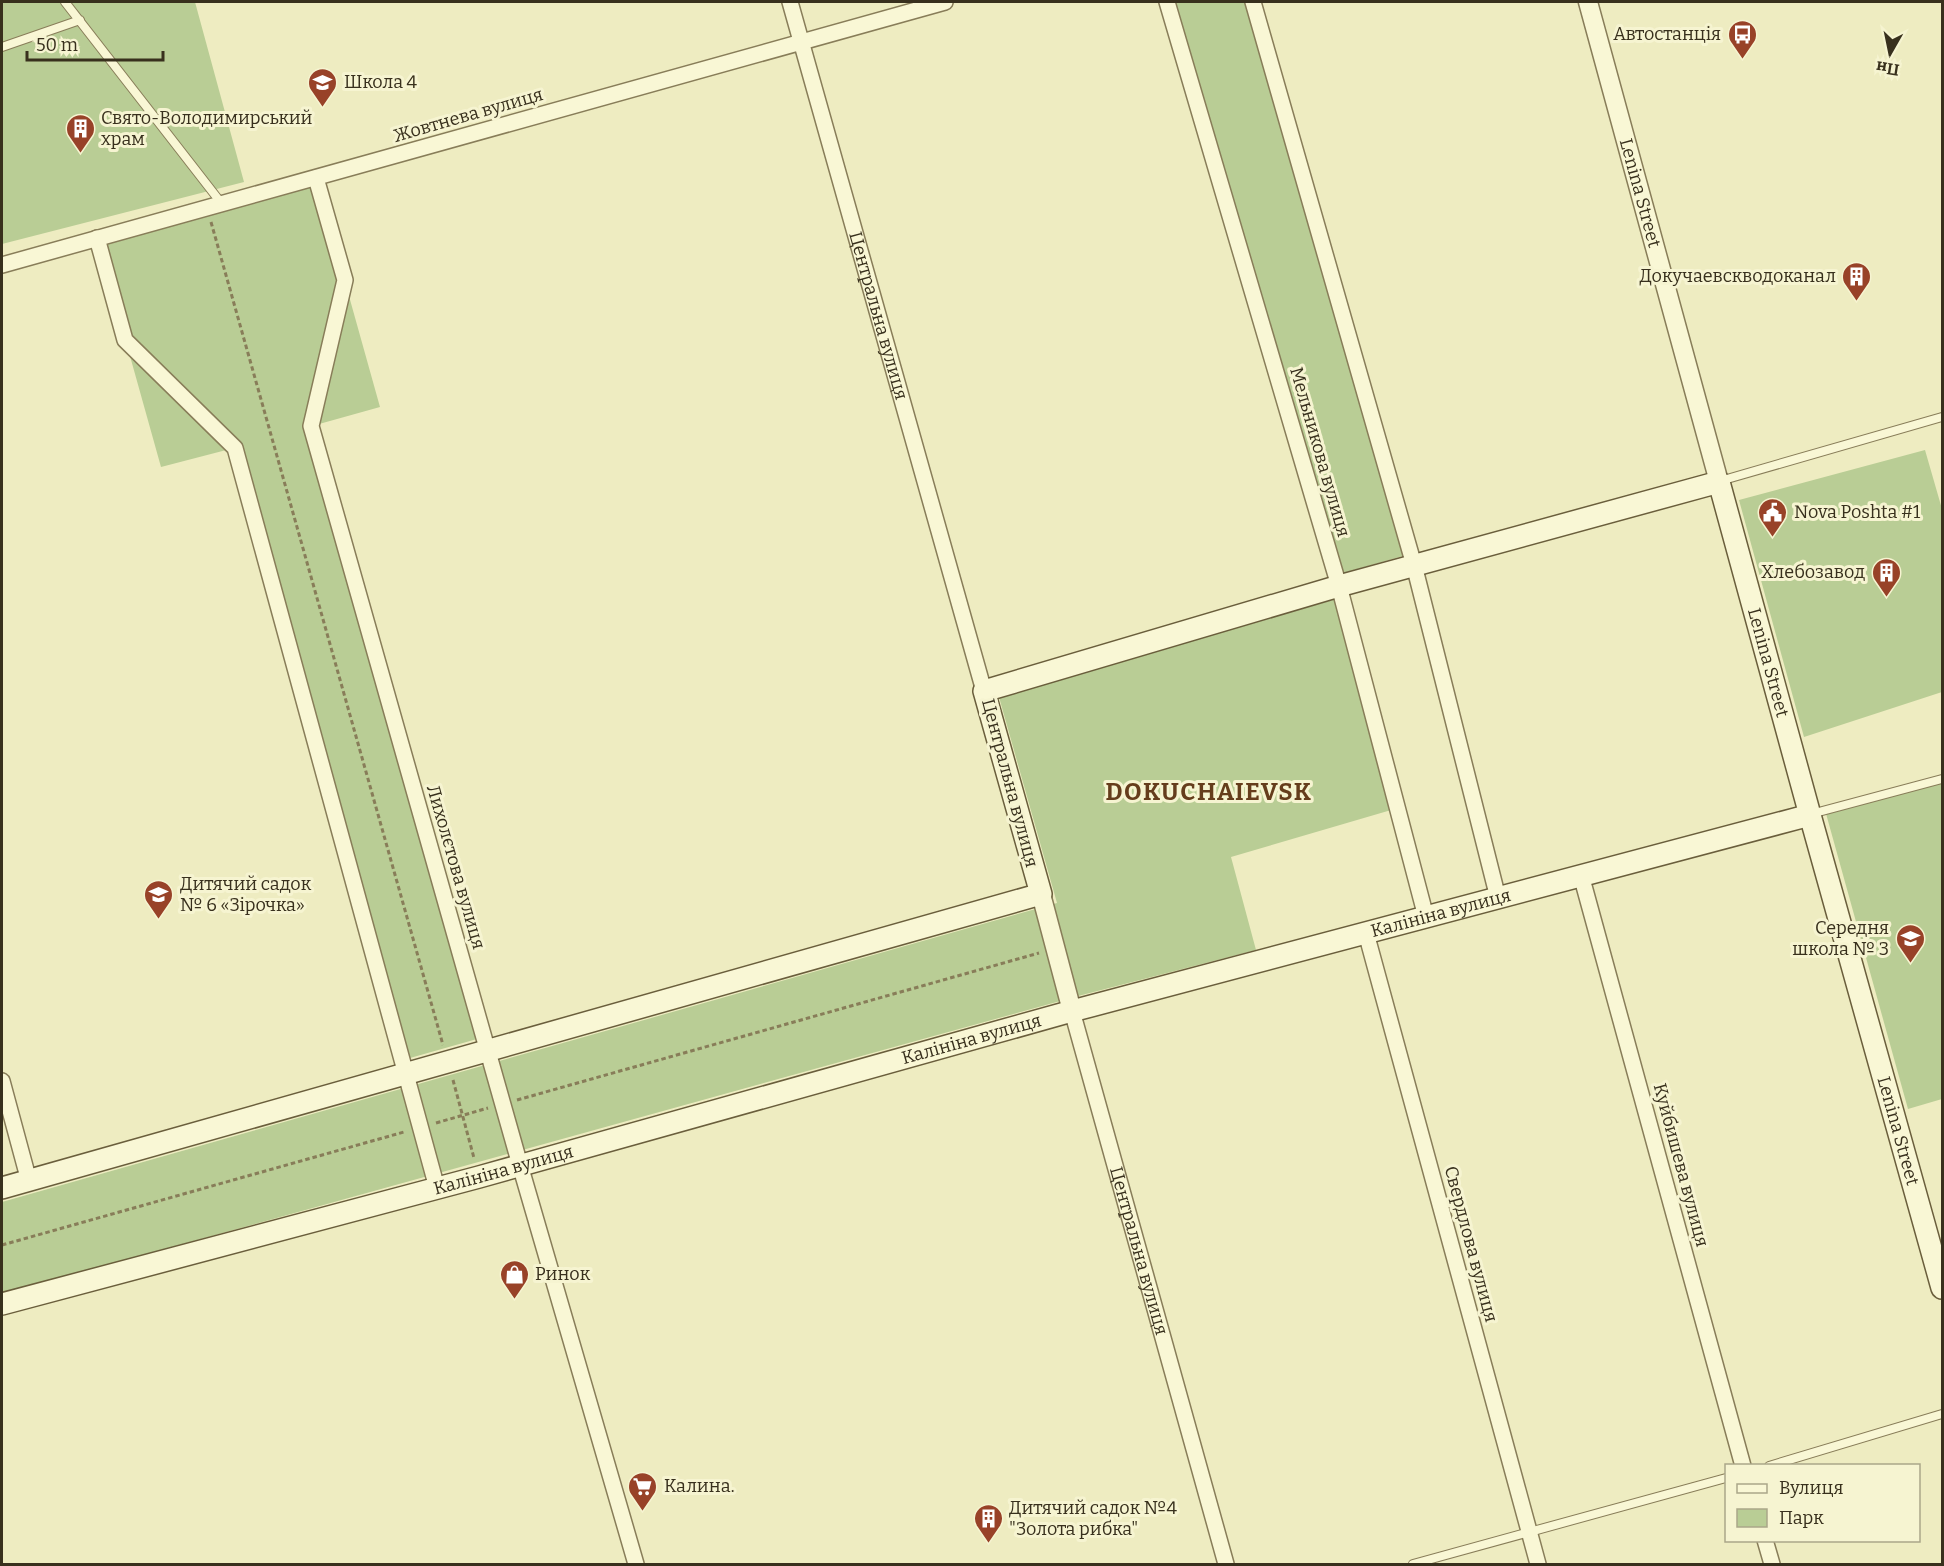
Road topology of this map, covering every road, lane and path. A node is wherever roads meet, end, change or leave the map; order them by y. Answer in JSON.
{"nodes":[{"id":1,"x":65,"y":2,"type":"edge"},
{"id":2,"x":790,"y":2,"type":"edge"},
{"id":3,"x":945,"y":2,"type":"edge"},
{"id":4,"x":1167,"y":2,"type":"edge"},
{"id":5,"x":1253,"y":2,"type":"edge"},
{"id":6,"x":1588,"y":2,"type":"edge"},
{"id":7,"x":80,"y":20,"type":"junction"},
{"id":8,"x":801,"y":42,"type":"junction"},
{"id":9,"x":2,"y":46,"type":"edge"},
{"id":10,"x":316,"y":178,"type":"junction"},
{"id":11,"x":215,"y":206,"type":"junction"},
{"id":12,"x":97,"y":238,"type":"junction"},
{"id":13,"x":2,"y":265,"type":"edge"},
{"id":14,"x":1942,"y":417,"type":"edge"},
{"id":15,"x":1719,"y":482,"type":"junction"},
{"id":16,"x":1414,"y":565,"type":"junction"},
{"id":17,"x":1340,"y":586,"type":"junction"},
{"id":18,"x":984,"y":691,"type":"junction"},
{"id":19,"x":1942,"y":779,"type":"edge"},
{"id":20,"x":1810,"y":814,"type":"junction"},
{"id":21,"x":1581,"y":875,"type":"junction"},
{"id":22,"x":1041,"y":894,"type":"junction"},
{"id":23,"x":1498,"y":898,"type":"junction"},
{"id":24,"x":1426,"y":916,"type":"junction"},
{"id":25,"x":1366,"y":933,"type":"junction"},
{"id":26,"x":1055,"y":949,"type":"junction"},
{"id":27,"x":1072,"y":1011,"type":"junction"},
{"id":28,"x":488,"y":1050,"type":"junction"},
{"id":29,"x":447,"y":1062,"type":"junction"},
{"id":30,"x":406,"y":1073,"type":"junction"},
{"id":31,"x":2,"y":1081,"type":"edge"},
{"id":32,"x":503,"y":1104,"type":"junction"},
{"id":33,"x":462,"y":1115,"type":"junction"},
{"id":34,"x":421,"y":1127,"type":"junction"},
{"id":35,"x":520,"y":1165,"type":"junction"},
{"id":36,"x":479,"y":1177,"type":"junction"},
{"id":37,"x":29,"y":1181,"type":"junction"},
{"id":38,"x":2,"y":1188,"type":"edge"},
{"id":39,"x":437,"y":1188,"type":"junction"},
{"id":40,"x":2,"y":1245,"type":"edge"},
{"id":41,"x":1942,"y":1288,"type":"edge"},
{"id":42,"x":2,"y":1304,"type":"edge"},
{"id":43,"x":1942,"y":1414,"type":"edge"},
{"id":44,"x":1742,"y":1464,"type":"edge"},
{"id":45,"x":1776,"y":1464,"type":"edge"},
{"id":46,"x":1725,"y":1478,"type":"edge"},
{"id":47,"x":1529,"y":1532,"type":"junction"},
{"id":48,"x":1766,"y":1542,"type":"edge"},
{"id":49,"x":636,"y":1564,"type":"edge"},
{"id":50,"x":1226,"y":1564,"type":"edge"},
{"id":51,"x":1413,"y":1564,"type":"edge"},
{"id":52,"x":1538,"y":1564,"type":"edge"},
{"id":53,"x":1772,"y":1564,"type":"edge"}],
"edges":[{"from":1,"to":7,"type":"lane"},
{"from":2,"to":8,"type":"street","name":"Центральна вулиця"},
{"from":3,"to":8,"type":"street","name":"Жовтнева вулиця"},
{"from":4,"to":17,"type":"street","name":"Мельникова вулиця"},
{"from":5,"to":16,"type":"street"},
{"from":6,"to":15,"type":"street","name":"Lenina Street"},
{"from":7,"to":9,"type":"lane"},
{"from":7,"to":11,"type":"lane"},
{"from":8,"to":10,"type":"street","name":"Жовтнева вулиця"},
{"from":8,"to":18,"type":"street","name":"Центральна вулиця"},
{"from":10,"to":11,"type":"street","name":"Жовтнева вулиця"},
{"from":10,"to":28,"type":"street","name":"Лихолєтова вулиця"},
{"from":11,"to":12,"type":"street","name":"Жовтнева вулиця"},
{"from":11,"to":29,"type":"path"},
{"from":12,"to":13,"type":"street","name":"Жовтнева вулиця"},
{"from":12,"to":30,"type":"street"},
{"from":14,"to":15,"type":"lane"},
{"from":15,"to":16,"type":"main road"},
{"from":15,"to":20,"type":"main road","name":"Lenina Street"},
{"from":16,"to":17,"type":"main road"},
{"from":16,"to":23,"type":"street"},
{"from":17,"to":18,"type":"main road"},
{"from":17,"to":24,"type":"street","name":"Мельникова вулиця"},
{"from":18,"to":22,"type":"main road","name":"Центральна вулиця"},
{"from":19,"to":20,"type":"lane","name":"Калініна вулиця"},
{"from":20,"to":21,"type":"main road","name":"Калініна вулиця"},
{"from":20,"to":41,"type":"main road","name":"Lenina Street"},
{"from":21,"to":23,"type":"main road","name":"Калініна вулиця"},
{"from":21,"to":44,"type":"street","name":"Куйбишева вулиця"},
{"from":22,"to":26,"type":"street","name":"Центральна вулиця"},
{"from":22,"to":28,"type":"main road"},
{"from":23,"to":24,"type":"main road","name":"Калініна вулиця"},
{"from":24,"to":25,"type":"main road","name":"Калініна вулиця"},
{"from":25,"to":27,"type":"main road","name":"Калініна вулиця"},
{"from":25,"to":47,"type":"street","name":"Свердлова вулиця"},
{"from":26,"to":27,"type":"street","name":"Центральна вулиця"},
{"from":26,"to":32,"type":"path"},
{"from":27,"to":35,"type":"main road","name":"Калініна вулиця"},
{"from":27,"to":50,"type":"street","name":"Центральна вулиця"},
{"from":28,"to":29,"type":"main road"},
{"from":28,"to":32,"type":"street","name":"Лихолєтова вулиця"},
{"from":29,"to":30,"type":"main road"},
{"from":29,"to":33,"type":"path"},
{"from":30,"to":34,"type":"street"},
{"from":30,"to":37,"type":"main road"},
{"from":31,"to":37,"type":"street"},
{"from":32,"to":33,"type":"path"},
{"from":32,"to":35,"type":"street","name":"Лихолєтова вулиця"},
{"from":33,"to":34,"type":"path"},
{"from":33,"to":36,"type":"path"},
{"from":34,"to":39,"type":"street"},
{"from":34,"to":40,"type":"path"},
{"from":35,"to":36,"type":"main road","name":"Калініна вулиця"},
{"from":35,"to":49,"type":"street","name":"Лихолєтова вулиця"},
{"from":36,"to":39,"type":"main road","name":"Калініна вулиця"},
{"from":37,"to":38,"type":"main road"},
{"from":39,"to":42,"type":"main road","name":"Калініна вулиця"},
{"from":43,"to":45,"type":"lane"},
{"from":46,"to":47,"type":"lane"},
{"from":47,"to":51,"type":"lane"},
{"from":47,"to":52,"type":"street","name":"Свердлова вулиця"},
{"from":48,"to":53,"type":"street"}]}
